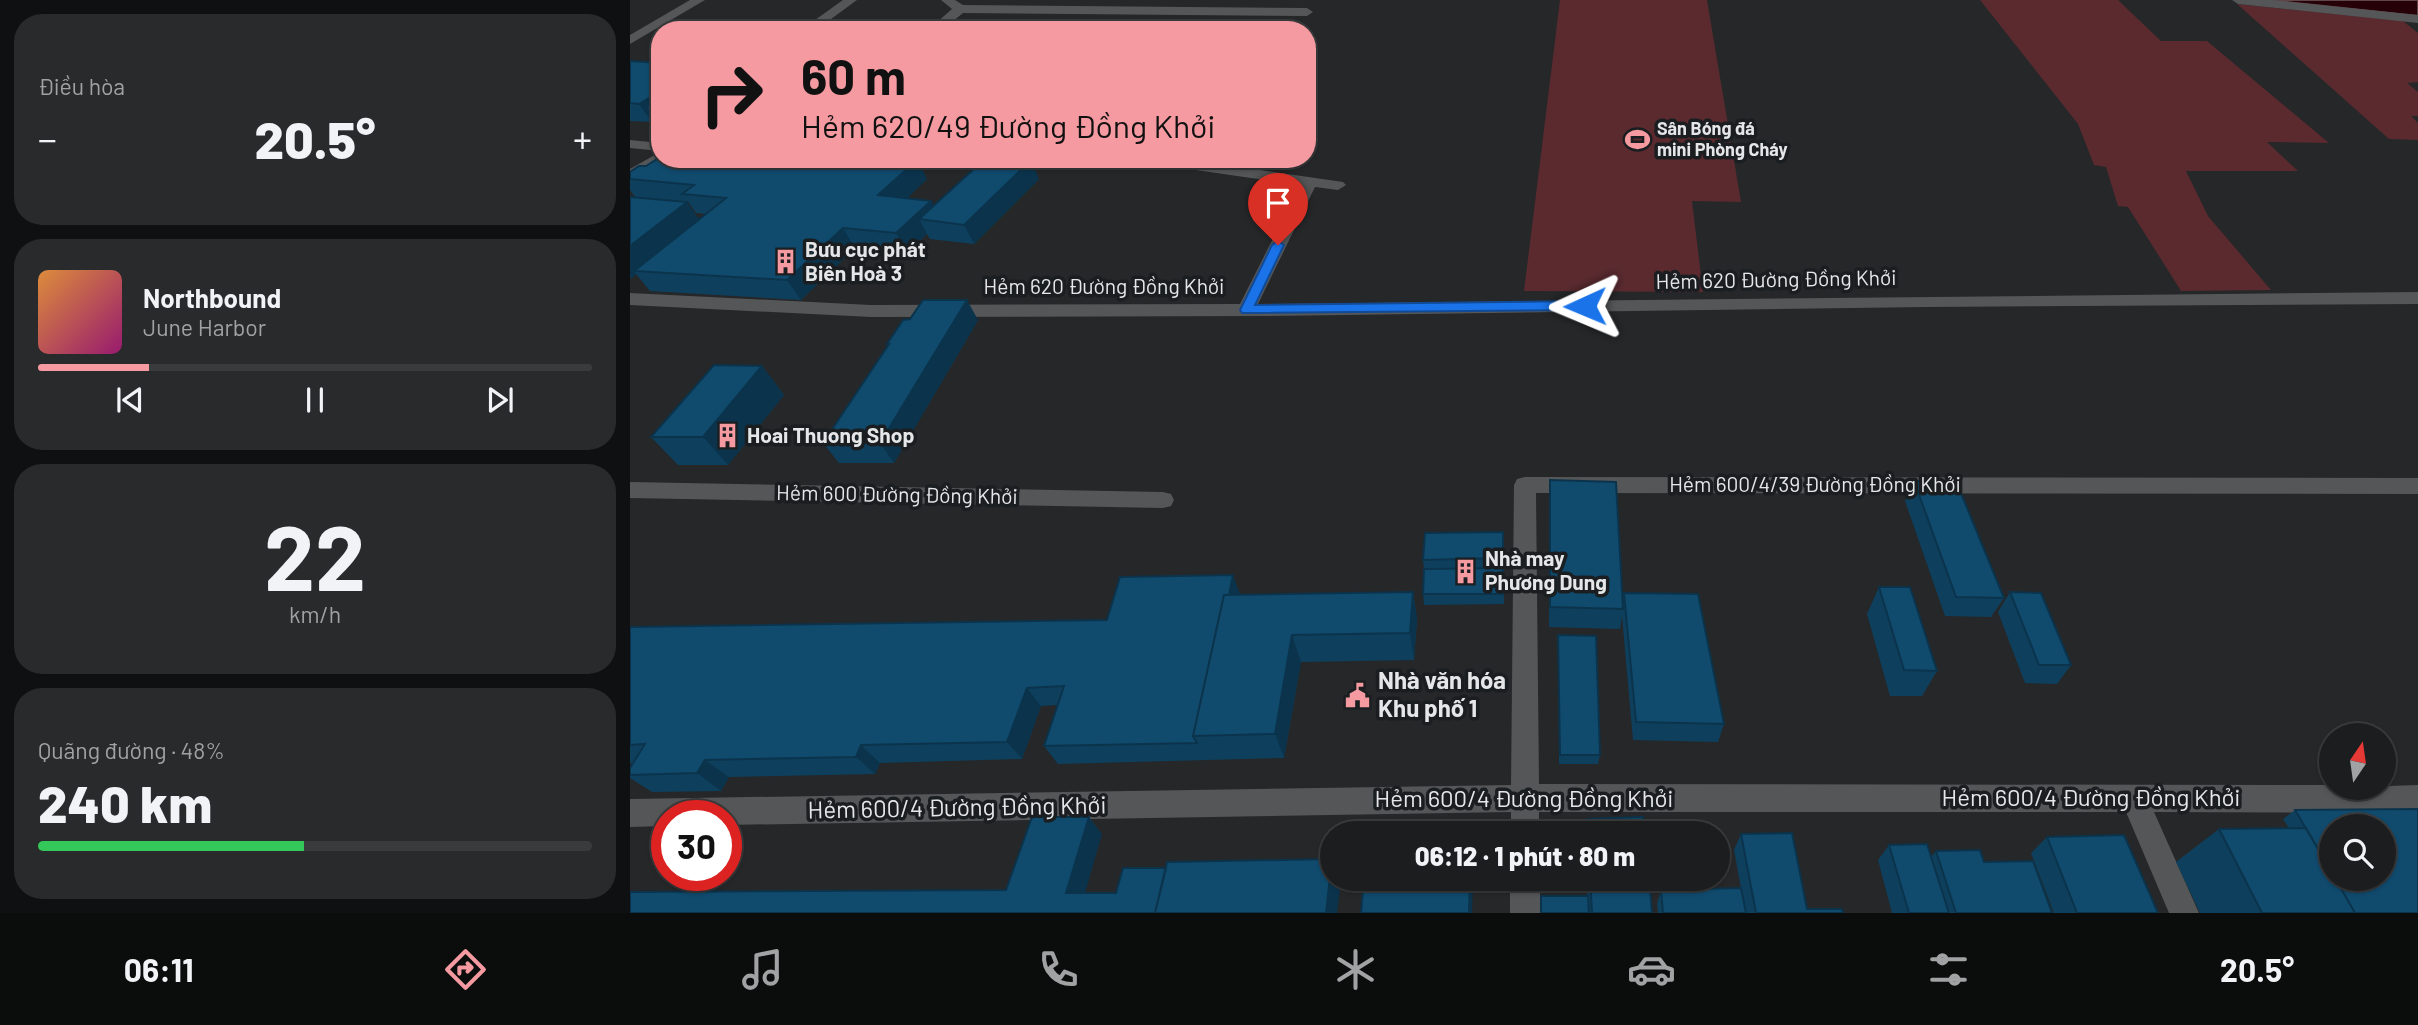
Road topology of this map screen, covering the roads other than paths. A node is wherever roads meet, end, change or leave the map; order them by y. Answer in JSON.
{"nodes":[{"id":1,"x":699,"y":0,"type":"edge"},
{"id":2,"x":851,"y":0,"type":"edge"},
{"id":3,"x":947,"y":0,"type":"edge"},
{"id":4,"x":2238,"y":0,"type":"edge"},
{"id":5,"x":2394,"y":0,"type":"edge"},
{"id":6,"x":1310,"y":6,"type":"edge"},
{"id":7,"x":960,"y":9,"type":"junction"},
{"id":8,"x":2413,"y":19,"type":"edge"},
{"id":9,"x":663,"y":21,"type":"edge"},
{"id":10,"x":820,"y":21,"type":"edge"},
{"id":11,"x":945,"y":21,"type":"edge"},
{"id":12,"x":651,"y":28,"type":"edge"},
{"id":13,"x":630,"y":40,"type":"edge"},
{"id":14,"x":630,"y":144,"type":"edge"},
{"id":15,"x":651,"y":146,"type":"edge"},
{"id":16,"x":651,"y":162,"type":"edge"},
{"id":17,"x":1229,"y":168,"type":"edge"},
{"id":18,"x":630,"y":176,"type":"edge"},
{"id":19,"x":1310,"y":181,"type":"junction"},
{"id":20,"x":1338,"y":185,"type":"dead end"},
{"id":21,"x":2418,"y":298,"type":"edge"},
{"id":22,"x":630,"y":299,"type":"edge"},
{"id":23,"x":1246,"y":310,"type":"junction"},
{"id":24,"x":2418,"y":486,"type":"edge"},
{"id":25,"x":630,"y":490,"type":"edge"},
{"id":26,"x":1163,"y":500,"type":"dead end"},
{"id":27,"x":1525,"y":798,"type":"junction"},
{"id":28,"x":2134,"y":798,"type":"junction"},
{"id":29,"x":2418,"y":799,"type":"edge"},
{"id":30,"x":630,"y":813,"type":"edge"},
{"id":31,"x":1525,"y":821,"type":"edge"},
{"id":32,"x":1525,"y":891,"type":"edge"},
{"id":33,"x":1525,"y":913,"type":"edge"},
{"id":34,"x":2184,"y":913,"type":"edge"}],
"edges":[{"from":1,"to":9,"type":"street"},
{"from":2,"to":10,"type":"street"},
{"from":3,"to":7,"type":"street"},
{"from":4,"to":8,"type":"street"},
{"from":5,"to":8,"type":"street"},
{"from":6,"to":7,"type":"street"},
{"from":7,"to":11,"type":"street"},
{"from":12,"to":13,"type":"street"},
{"from":14,"to":15,"type":"street"},
{"from":16,"to":18,"type":"street"},
{"from":17,"to":19,"type":"street"},
{"from":19,"to":20,"type":"street"},
{"from":19,"to":23,"type":"street"},
{"from":21,"to":23,"type":"street","name":"Hẻm 620 Đường Đồng Khởi"},
{"from":22,"to":23,"type":"street","name":"Hẻm 620 Đường Đồng Khởi"},
{"from":24,"to":27,"type":"street","name":"Hẻm 600/4/39 Đường Đồng Khởi"},
{"from":25,"to":26,"type":"street","name":"Hẻm 600 Đường Đồng Khởi"},
{"from":27,"to":28,"type":"street","name":"Hẻm 600/4 Đường Đồng Khởi"},
{"from":27,"to":30,"type":"street","name":"Hẻm 600/4 Đường Đồng Khởi"},
{"from":27,"to":31,"type":"street"},
{"from":28,"to":29,"type":"street","name":"Hẻm 600/4 Đường Đồng Khởi"},
{"from":28,"to":34,"type":"street"},
{"from":32,"to":33,"type":"street"}]}
